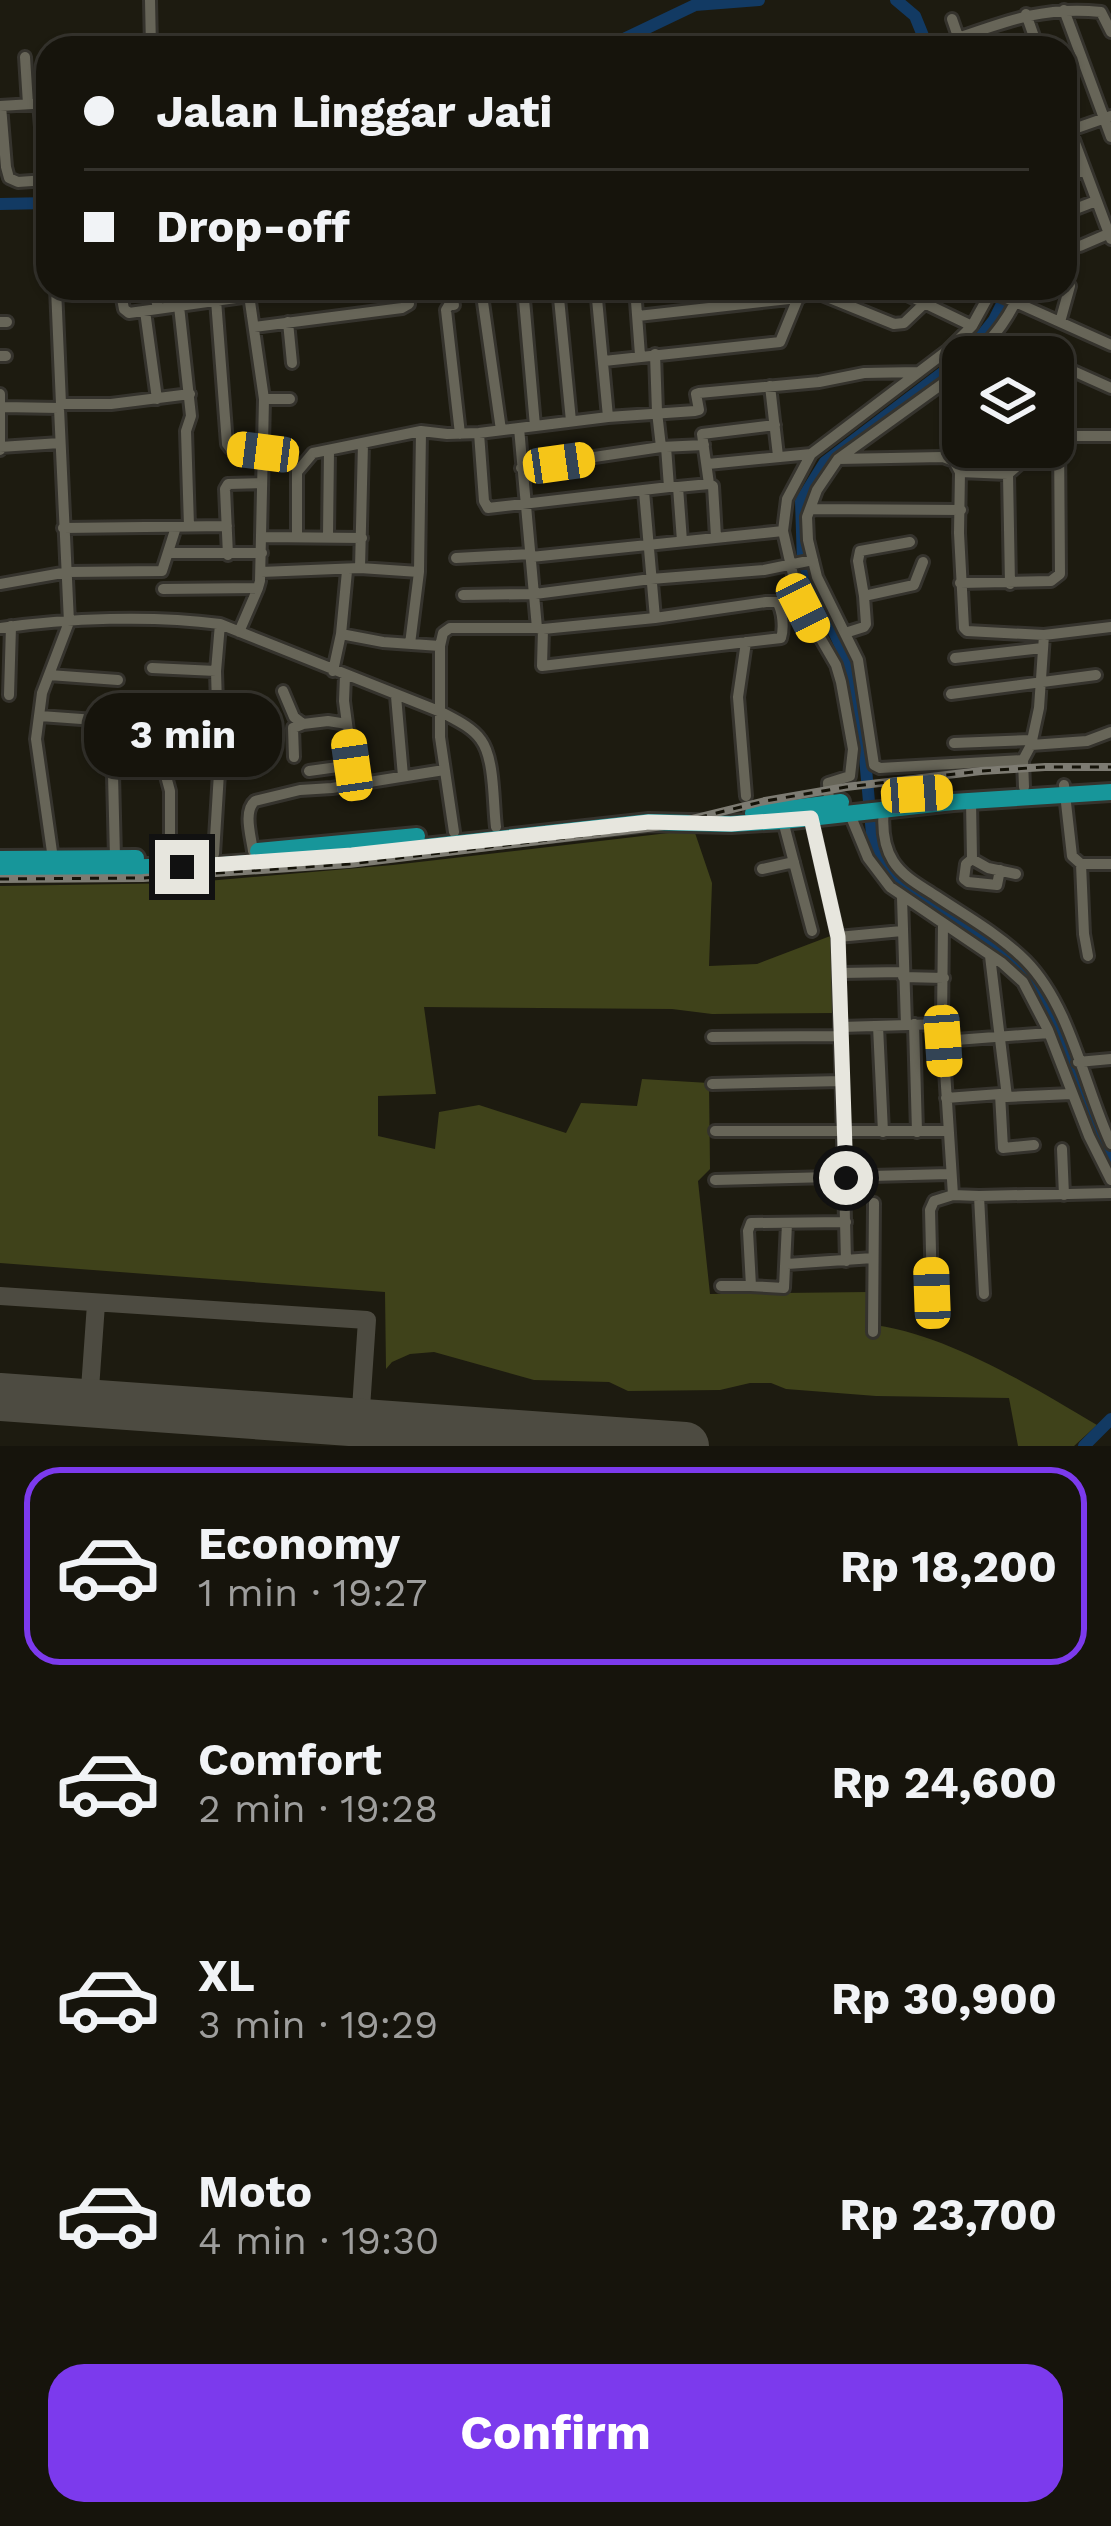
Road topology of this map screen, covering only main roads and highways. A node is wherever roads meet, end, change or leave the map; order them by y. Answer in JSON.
{"nodes":[{"id":1,"x":1111,"y":782,"type":"edge"},
{"id":2,"x":1064,"y":790,"type":"junction"},
{"id":3,"x":1111,"y":792,"type":"edge"},
{"id":4,"x":962,"y":796,"type":"junction"},
{"id":5,"x":851,"y":809,"type":"junction"},
{"id":6,"x":649,"y":817,"type":"junction"},
{"id":7,"x":352,"y":849,"type":"junction"},
{"id":8,"x":0,"y":860,"type":"edge"},
{"id":9,"x":106,"y":862,"type":"junction"},
{"id":10,"x":0,"y":871,"type":"edge"}],
"edges":[{"from":1,"to":2,"type":"highway"},
{"from":2,"to":3,"type":"highway"},
{"from":2,"to":4,"type":"highway"},
{"from":2,"to":4,"type":"highway"},
{"from":4,"to":5,"type":"highway"},
{"from":5,"to":6,"type":"highway"},
{"from":5,"to":6,"type":"highway"},
{"from":6,"to":7,"type":"highway"},
{"from":6,"to":7,"type":"highway"},
{"from":7,"to":9,"type":"highway"},
{"from":7,"to":9,"type":"highway"},
{"from":8,"to":9,"type":"highway"},
{"from":9,"to":10,"type":"highway"}]}
